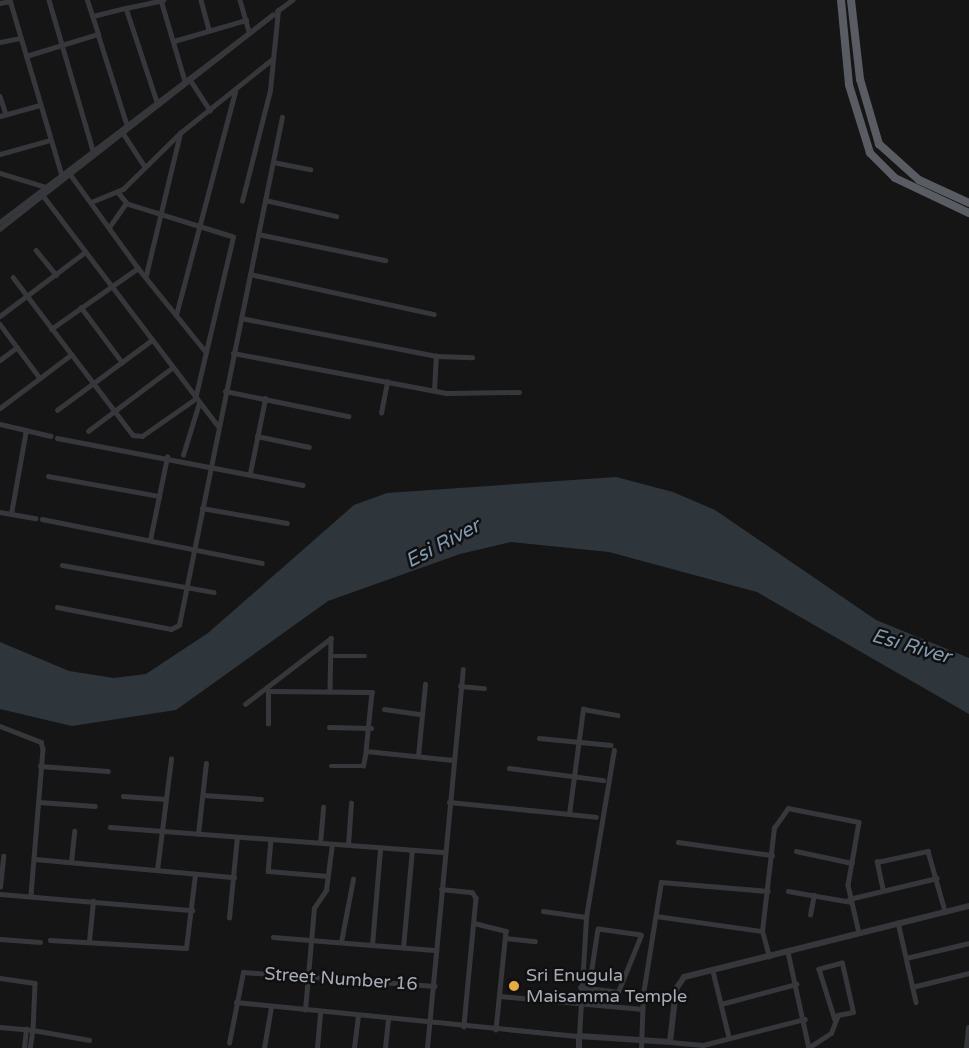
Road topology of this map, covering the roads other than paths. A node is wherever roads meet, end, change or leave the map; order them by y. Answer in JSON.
{"nodes":[{"id":1,"x":10,"y":0,"type":"edge"},
{"id":2,"x":49,"y":0,"type":"edge"},
{"id":3,"x":87,"y":0,"type":"edge"},
{"id":4,"x":162,"y":0,"type":"edge"},
{"id":5,"x":201,"y":0,"type":"edge"},
{"id":6,"x":240,"y":0,"type":"edge"},
{"id":7,"x":292,"y":0,"type":"edge"},
{"id":8,"x":841,"y":0,"type":"edge"},
{"id":9,"x":851,"y":0,"type":"edge"},
{"id":10,"x":284,"y":2,"type":"edge"},
{"id":11,"x":0,"y":3,"type":"edge"},
{"id":12,"x":126,"y":8,"type":"junction"},
{"id":13,"x":278,"y":10,"type":"junction"},
{"id":14,"x":273,"y":15,"type":"junction"},
{"id":15,"x":93,"y":16,"type":"junction"},
{"id":16,"x":246,"y":20,"type":"junction"},
{"id":17,"x":209,"y":30,"type":"junction"},
{"id":18,"x":249,"y":31,"type":"junction"},
{"id":19,"x":98,"y":34,"type":"junction"},
{"id":20,"x":21,"y":38,"type":"junction"},
{"id":21,"x":174,"y":41,"type":"junction"},
{"id":22,"x":0,"y":42,"type":"edge"},
{"id":23,"x":62,"y":45,"type":"junction"},
{"id":24,"x":26,"y":56,"type":"junction"},
{"id":25,"x":271,"y":60,"type":"junction"},
{"id":26,"x":188,"y":81,"type":"junction"},
{"id":27,"x":235,"y":92,"type":"junction"},
{"id":28,"x":0,"y":96,"type":"edge"},
{"id":29,"x":157,"y":102,"type":"junction"},
{"id":30,"x":40,"y":105,"type":"junction"},
{"id":31,"x":210,"y":110,"type":"junction"},
{"id":32,"x":6,"y":114,"type":"junction"},
{"id":33,"x":0,"y":116,"type":"edge"},
{"id":34,"x":282,"y":117,"type":"dead end"},
{"id":35,"x":127,"y":125,"type":"junction"},
{"id":36,"x":123,"y":133,"type":"junction"},
{"id":37,"x":180,"y":133,"type":"junction"},
{"id":38,"x":50,"y":141,"type":"junction"},
{"id":39,"x":93,"y":150,"type":"junction"},
{"id":40,"x":0,"y":154,"type":"edge"},
{"id":41,"x":273,"y":162,"type":"junction"},
{"id":42,"x":144,"y":165,"type":"junction"},
{"id":43,"x":310,"y":169,"type":"dead end"},
{"id":44,"x":1,"y":174,"type":"edge"},
{"id":45,"x":70,"y":174,"type":"junction"},
{"id":46,"x":62,"y":175,"type":"junction"},
{"id":47,"x":48,"y":188,"type":"junction"},
{"id":48,"x":41,"y":193,"type":"junction"},
{"id":49,"x":118,"y":194,"type":"junction"},
{"id":50,"x":265,"y":200,"type":"junction"},
{"id":51,"x":242,"y":201,"type":"dead end"},
{"id":52,"x":91,"y":202,"type":"junction"},
{"id":53,"x":126,"y":203,"type":"junction"},
{"id":54,"x":969,"y":203,"type":"edge"},
{"id":55,"x":969,"y":213,"type":"edge"},
{"id":56,"x":161,"y":215,"type":"junction"},
{"id":57,"x":336,"y":216,"type":"dead end"},
{"id":58,"x":0,"y":222,"type":"edge"},
{"id":59,"x":198,"y":225,"type":"junction"},
{"id":60,"x":110,"y":226,"type":"junction"},
{"id":61,"x":0,"y":228,"type":"edge"},
{"id":62,"x":258,"y":234,"type":"junction"},
{"id":63,"x":36,"y":250,"type":"dead end"},
{"id":64,"x":84,"y":254,"type":"junction"},
{"id":65,"x":385,"y":260,"type":"dead end"},
{"id":66,"x":138,"y":268,"type":"junction"},
{"id":67,"x":146,"y":274,"type":"junction"},
{"id":68,"x":250,"y":274,"type":"junction"},
{"id":69,"x":56,"y":275,"type":"junction"},
{"id":70,"x":13,"y":277,"type":"dead end"},
{"id":71,"x":109,"y":286,"type":"junction"},
{"id":72,"x":26,"y":297,"type":"junction"},
{"id":73,"x":81,"y":307,"type":"junction"},
{"id":74,"x":434,"y":314,"type":"dead end"},
{"id":75,"x":176,"y":315,"type":"junction"},
{"id":76,"x":0,"y":316,"type":"edge"},
{"id":77,"x":241,"y":318,"type":"junction"},
{"id":78,"x":0,"y":324,"type":"edge"},
{"id":79,"x":51,"y":329,"type":"junction"},
{"id":80,"x":152,"y":340,"type":"junction"},
{"id":81,"x":17,"y":347,"type":"junction"},
{"id":82,"x":206,"y":352,"type":"junction"},
{"id":83,"x":233,"y":353,"type":"junction"},
{"id":84,"x":71,"y":355,"type":"junction"},
{"id":85,"x":436,"y":356,"type":"junction"},
{"id":86,"x":472,"y":357,"type":"dead end"},
{"id":87,"x":0,"y":360,"type":"edge"},
{"id":88,"x":122,"y":362,"type":"junction"},
{"id":89,"x":172,"y":368,"type":"junction"},
{"id":90,"x":40,"y":378,"type":"junction"},
{"id":91,"x":387,"y":382,"type":"junction"},
{"id":92,"x":93,"y":383,"type":"junction"},
{"id":93,"x":225,"y":391,"type":"junction"},
{"id":94,"x":434,"y":391,"type":"junction"},
{"id":95,"x":519,"y":392,"type":"dead end"},
{"id":96,"x":265,"y":399,"type":"junction"},
{"id":97,"x":197,"y":401,"type":"junction"},
{"id":98,"x":0,"y":408,"type":"edge"},
{"id":99,"x":57,"y":410,"type":"dead end"},
{"id":100,"x":115,"y":411,"type":"junction"},
{"id":101,"x":381,"y":413,"type":"dead end"},
{"id":102,"x":348,"y":416,"type":"dead end"},
{"id":103,"x":0,"y":424,"type":"edge"},
{"id":104,"x":218,"y":426,"type":"junction"},
{"id":105,"x":26,"y":430,"type":"junction"},
{"id":106,"x":88,"y":431,"type":"dead end"},
{"id":107,"x":257,"y":436,"type":"junction"},
{"id":108,"x":309,"y":447,"type":"dead end"},
{"id":109,"x":183,"y":455,"type":"dead end"},
{"id":110,"x":167,"y":457,"type":"junction"},
{"id":111,"x":209,"y":465,"type":"junction"},
{"id":112,"x":250,"y":473,"type":"junction"},
{"id":113,"x":48,"y":476,"type":"dead end"},
{"id":114,"x":303,"y":485,"type":"dead end"},
{"id":115,"x":159,"y":496,"type":"junction"},
{"id":116,"x":202,"y":508,"type":"junction"},
{"id":117,"x":0,"y":512,"type":"edge"},
{"id":118,"x":11,"y":514,"type":"junction"},
{"id":119,"x":35,"y":518,"type":"dead end"},
{"id":120,"x":42,"y":519,"type":"dead end"},
{"id":121,"x":287,"y":522,"type":"dead end"},
{"id":122,"x":150,"y":540,"type":"junction"},
{"id":123,"x":195,"y":550,"type":"junction"},
{"id":124,"x":262,"y":562,"type":"dead end"},
{"id":125,"x":62,"y":565,"type":"dead end"},
{"id":126,"x":189,"y":588,"type":"junction"},
{"id":127,"x":214,"y":592,"type":"dead end"},
{"id":128,"x":57,"y":607,"type":"dead end"},
{"id":129,"x":331,"y":656,"type":"junction"},
{"id":130,"x":365,"y":656,"type":"dead end"},
{"id":131,"x":462,"y":669,"type":"dead end"},
{"id":132,"x":425,"y":684,"type":"dead end"},
{"id":133,"x":460,"y":686,"type":"junction"},
{"id":134,"x":484,"y":688,"type":"dead end"},
{"id":135,"x":266,"y":689,"type":"junction"},
{"id":136,"x":330,"y":690,"type":"junction"},
{"id":137,"x":245,"y":704,"type":"dead end"},
{"id":138,"x":384,"y":709,"type":"dead end"},
{"id":139,"x":421,"y":714,"type":"junction"},
{"id":140,"x":617,"y":715,"type":"dead end"},
{"id":141,"x":268,"y":724,"type":"dead end"},
{"id":142,"x":0,"y":726,"type":"edge"},
{"id":143,"x":329,"y":727,"type":"dead end"},
{"id":144,"x":371,"y":728,"type":"junction"},
{"id":145,"x":539,"y":738,"type":"dead end"},
{"id":146,"x":578,"y":741,"type":"junction"},
{"id":147,"x":366,"y":751,"type":"junction"},
{"id":148,"x":418,"y":756,"type":"junction"},
{"id":149,"x":171,"y":759,"type":"dead end"},
{"id":150,"x":453,"y":760,"type":"junction"},
{"id":151,"x":206,"y":763,"type":"dead end"},
{"id":152,"x":40,"y":766,"type":"junction"},
{"id":153,"x":331,"y":766,"type":"dead end"},
{"id":154,"x":509,"y":768,"type":"dead end"},
{"id":155,"x":108,"y":771,"type":"dead end"},
{"id":156,"x":573,"y":777,"type":"junction"},
{"id":157,"x":603,"y":780,"type":"dead end"},
{"id":158,"x":203,"y":795,"type":"junction"},
{"id":159,"x":123,"y":796,"type":"dead end"},
{"id":160,"x":166,"y":799,"type":"junction"},
{"id":161,"x":261,"y":800,"type":"dead end"},
{"id":162,"x":39,"y":802,"type":"junction"},
{"id":163,"x":449,"y":802,"type":"junction"},
{"id":164,"x":351,"y":803,"type":"dead end"},
{"id":165,"x":95,"y":807,"type":"dead end"},
{"id":166,"x":323,"y":807,"type":"dead end"},
{"id":167,"x":568,"y":814,"type":"junction"},
{"id":168,"x":596,"y":817,"type":"dead end"},
{"id":169,"x":110,"y":827,"type":"dead end"},
{"id":170,"x":162,"y":830,"type":"junction"},
{"id":171,"x":74,"y":831,"type":"dead end"},
{"id":172,"x":198,"y":834,"type":"junction"},
{"id":173,"x":237,"y":837,"type":"junction"},
{"id":174,"x":271,"y":839,"type":"junction"},
{"id":175,"x":678,"y":842,"type":"dead end"},
{"id":176,"x":320,"y":843,"type":"junction"},
{"id":177,"x":332,"y":844,"type":"junction"},
{"id":178,"x":348,"y":846,"type":"junction"},
{"id":179,"x":380,"y":849,"type":"junction"},
{"id":180,"x":412,"y":850,"type":"junction"},
{"id":181,"x":796,"y":851,"type":"dead end"},
{"id":182,"x":445,"y":852,"type":"junction"},
{"id":183,"x":772,"y":855,"type":"junction"},
{"id":184,"x":3,"y":856,"type":"dead end"},
{"id":185,"x":35,"y":859,"type":"junction"},
{"id":186,"x":71,"y":862,"type":"junction"},
{"id":187,"x":852,"y":863,"type":"junction"},
{"id":188,"x":157,"y":870,"type":"junction"},
{"id":189,"x":195,"y":874,"type":"junction"},
{"id":190,"x":328,"y":876,"type":"junction"},
{"id":191,"x":234,"y":877,"type":"junction"},
{"id":192,"x":938,"y":878,"type":"junction"},
{"id":193,"x":353,"y":879,"type":"dead end"},
{"id":194,"x":0,"y":887,"type":"edge"},
{"id":195,"x":441,"y":889,"type":"junction"},
{"id":196,"x":768,"y":891,"type":"junction"},
{"id":197,"x":788,"y":891,"type":"dead end"},
{"id":198,"x":883,"y":891,"type":"junction"},
{"id":199,"x":0,"y":894,"type":"edge"},
{"id":200,"x":814,"y":895,"type":"junction"},
{"id":201,"x":31,"y":896,"type":"junction"},
{"id":202,"x":850,"y":901,"type":"junction"},
{"id":203,"x":93,"y":902,"type":"junction"},
{"id":204,"x":969,"y":906,"type":"edge"},
{"id":205,"x":192,"y":910,"type":"junction"},
{"id":206,"x":543,"y":911,"type":"dead end"},
{"id":207,"x":945,"y":911,"type":"junction"},
{"id":208,"x":810,"y":915,"type":"dead end"},
{"id":209,"x":656,"y":916,"type":"junction"},
{"id":210,"x":586,"y":917,"type":"junction"},
{"id":211,"x":230,"y":918,"type":"dead end"},
{"id":212,"x":898,"y":922,"type":"junction"},
{"id":213,"x":474,"y":923,"type":"junction"},
{"id":214,"x":762,"y":931,"type":"junction"},
{"id":215,"x":859,"y":933,"type":"junction"},
{"id":216,"x":273,"y":937,"type":"dead end"},
{"id":217,"x":505,"y":938,"type":"junction"},
{"id":218,"x":0,"y":939,"type":"edge"},
{"id":219,"x":50,"y":940,"type":"dead end"},
{"id":220,"x":312,"y":940,"type":"junction"},
{"id":221,"x":89,"y":941,"type":"junction"},
{"id":222,"x":536,"y":941,"type":"dead end"},
{"id":223,"x":40,"y":942,"type":"dead end"},
{"id":224,"x":341,"y":942,"type":"junction"},
{"id":225,"x":969,"y":942,"type":"edge"},
{"id":226,"x":372,"y":945,"type":"junction"},
{"id":227,"x":403,"y":948,"type":"junction"},
{"id":228,"x":436,"y":950,"type":"junction"},
{"id":229,"x":788,"y":952,"type":"junction"},
{"id":230,"x":769,"y":957,"type":"junction"},
{"id":231,"x":906,"y":958,"type":"junction"},
{"id":232,"x":713,"y":970,"type":"junction"},
{"id":233,"x":969,"y":973,"type":"edge"},
{"id":234,"x":309,"y":975,"type":"junction"},
{"id":235,"x":0,"y":978,"type":"edge"},
{"id":236,"x":796,"y":984,"type":"junction"},
{"id":237,"x":434,"y":986,"type":"junction"},
{"id":238,"x":580,"y":987,"type":"junction"},
{"id":239,"x":912,"y":987,"type":"junction"},
{"id":240,"x":589,"y":988,"type":"junction"},
{"id":241,"x":500,"y":996,"type":"junction"},
{"id":242,"x":236,"y":1002,"type":"junction"},
{"id":243,"x":579,"y":1002,"type":"junction"},
{"id":244,"x":916,"y":1002,"type":"dead end"},
{"id":245,"x":721,"y":1004,"type":"junction"},
{"id":246,"x":271,"y":1006,"type":"junction"},
{"id":247,"x":642,"y":1009,"type":"junction"},
{"id":248,"x":305,"y":1010,"type":"junction"},
{"id":249,"x":320,"y":1012,"type":"junction"},
{"id":250,"x":357,"y":1016,"type":"junction"},
{"id":251,"x":388,"y":1019,"type":"junction"},
{"id":252,"x":805,"y":1019,"type":"junction"},
{"id":253,"x":835,"y":1020,"type":"junction"},
{"id":254,"x":429,"y":1024,"type":"junction"},
{"id":255,"x":464,"y":1026,"type":"junction"},
{"id":256,"x":0,"y":1027,"type":"edge"},
{"id":257,"x":969,"y":1028,"type":"edge"},
{"id":258,"x":26,"y":1029,"type":"junction"},
{"id":259,"x":496,"y":1029,"type":"junction"},
{"id":260,"x":33,"y":1030,"type":"junction"},
{"id":261,"x":579,"y":1036,"type":"junction"},
{"id":262,"x":729,"y":1037,"type":"junction"},
{"id":263,"x":89,"y":1040,"type":"dead end"},
{"id":264,"x":670,"y":1042,"type":"junction"},
{"id":265,"x":230,"y":1043,"type":"dead end"},
{"id":266,"x":641,"y":1044,"type":"edge"},
{"id":267,"x":696,"y":1047,"type":"edge"},
{"id":268,"x":24,"y":1048,"type":"edge"},
{"id":269,"x":30,"y":1048,"type":"edge"},
{"id":270,"x":264,"y":1048,"type":"edge"},
{"id":271,"x":317,"y":1048,"type":"edge"},
{"id":272,"x":354,"y":1048,"type":"edge"},
{"id":273,"x":385,"y":1048,"type":"edge"},
{"id":274,"x":427,"y":1048,"type":"edge"},
{"id":275,"x":579,"y":1048,"type":"edge"},
{"id":276,"x":808,"y":1048,"type":"edge"},
{"id":277,"x":968,"y":1048,"type":"edge"}],
"edges":[{"from":1,"to":11,"type":"street"},
{"from":1,"to":20,"type":"street"},
{"from":2,"to":23,"type":"street"},
{"from":3,"to":15,"type":"street"},
{"from":4,"to":12,"type":"street"},
{"from":4,"to":21,"type":"street"},
{"from":5,"to":17,"type":"street"},
{"from":6,"to":16,"type":"street"},
{"from":7,"to":10,"type":"street"},
{"from":8,"to":55,"type":"highway"},
{"from":9,"to":54,"type":"highway"},
{"from":10,"to":13,"type":"street"},
{"from":12,"to":15,"type":"street"},
{"from":12,"to":29,"type":"street"},
{"from":13,"to":14,"type":"street"},
{"from":13,"to":25,"type":"street"},
{"from":14,"to":18,"type":"street"},
{"from":14,"to":26,"type":"street"},
{"from":15,"to":19,"type":"street"},
{"from":16,"to":17,"type":"street"},
{"from":16,"to":18,"type":"street"},
{"from":17,"to":21,"type":"street"},
{"from":18,"to":26,"type":"street"},
{"from":19,"to":23,"type":"street"},
{"from":19,"to":35,"type":"street"},
{"from":20,"to":22,"type":"street"},
{"from":20,"to":24,"type":"street"},
{"from":21,"to":26,"type":"street"},
{"from":23,"to":24,"type":"street"},
{"from":23,"to":39,"type":"street"},
{"from":24,"to":30,"type":"street"},
{"from":25,"to":27,"type":"street"},
{"from":25,"to":51,"type":"street"},
{"from":26,"to":29,"type":"street"},
{"from":26,"to":31,"type":"street"},
{"from":26,"to":36,"type":"street"},
{"from":27,"to":31,"type":"street"},
{"from":27,"to":59,"type":"street"},
{"from":28,"to":32,"type":"street"},
{"from":29,"to":35,"type":"street"},
{"from":30,"to":32,"type":"street"},
{"from":30,"to":38,"type":"street"},
{"from":31,"to":37,"type":"street"},
{"from":32,"to":33,"type":"street"},
{"from":34,"to":41,"type":"street"},
{"from":35,"to":39,"type":"street"},
{"from":36,"to":42,"type":"street"},
{"from":36,"to":45,"type":"street"},
{"from":37,"to":42,"type":"street"},
{"from":37,"to":56,"type":"street"},
{"from":38,"to":40,"type":"street"},
{"from":38,"to":46,"type":"street"},
{"from":39,"to":46,"type":"street"},
{"from":41,"to":43,"type":"street"},
{"from":41,"to":50,"type":"street"},
{"from":42,"to":49,"type":"street"},
{"from":44,"to":47,"type":"street"},
{"from":45,"to":47,"type":"street"},
{"from":45,"to":52,"type":"street"},
{"from":46,"to":47,"type":"street"},
{"from":47,"to":48,"type":"street"},
{"from":48,"to":58,"type":"street"},
{"from":48,"to":61,"type":"street"},
{"from":48,"to":64,"type":"street"},
{"from":49,"to":52,"type":"street"},
{"from":49,"to":53,"type":"street"},
{"from":50,"to":57,"type":"street"},
{"from":50,"to":62,"type":"street"},
{"from":52,"to":60,"type":"street"},
{"from":53,"to":56,"type":"street"},
{"from":53,"to":60,"type":"street"},
{"from":56,"to":59,"type":"street"},
{"from":56,"to":67,"type":"street"},
{"from":59,"to":75,"type":"street"},
{"from":59,"to":82,"type":"street"},
{"from":60,"to":66,"type":"street"},
{"from":62,"to":65,"type":"street"},
{"from":62,"to":68,"type":"street"},
{"from":63,"to":69,"type":"street"},
{"from":64,"to":69,"type":"street"},
{"from":64,"to":71,"type":"street"},
{"from":66,"to":67,"type":"street"},
{"from":66,"to":71,"type":"street"},
{"from":67,"to":75,"type":"street"},
{"from":68,"to":74,"type":"street"},
{"from":68,"to":77,"type":"street"},
{"from":69,"to":72,"type":"street"},
{"from":70,"to":72,"type":"street"},
{"from":71,"to":73,"type":"street"},
{"from":71,"to":80,"type":"street"},
{"from":72,"to":76,"type":"street"},
{"from":72,"to":79,"type":"street"},
{"from":73,"to":79,"type":"street"},
{"from":73,"to":88,"type":"street"},
{"from":75,"to":82,"type":"street"},
{"from":77,"to":83,"type":"street"},
{"from":77,"to":85,"type":"street"},
{"from":78,"to":81,"type":"street"},
{"from":79,"to":84,"type":"street"},
{"from":80,"to":88,"type":"street"},
{"from":80,"to":89,"type":"street"},
{"from":81,"to":87,"type":"street"},
{"from":81,"to":90,"type":"street"},
{"from":82,"to":97,"type":"street"},
{"from":83,"to":91,"type":"street"},
{"from":83,"to":93,"type":"street"},
{"from":84,"to":90,"type":"street"},
{"from":84,"to":92,"type":"street"},
{"from":85,"to":86,"type":"street"},
{"from":85,"to":94,"type":"street"},
{"from":88,"to":92,"type":"street"},
{"from":89,"to":97,"type":"street"},
{"from":89,"to":100,"type":"street"},
{"from":90,"to":98,"type":"street"},
{"from":91,"to":94,"type":"street"},
{"from":91,"to":101,"type":"street"},
{"from":92,"to":99,"type":"street"},
{"from":92,"to":100,"type":"street"},
{"from":93,"to":96,"type":"street"},
{"from":93,"to":104,"type":"street"},
{"from":94,"to":95,"type":"street"},
{"from":96,"to":102,"type":"street"},
{"from":96,"to":107,"type":"street"},
{"from":97,"to":100,"type":"street"},
{"from":97,"to":104,"type":"street"},
{"from":97,"to":109,"type":"street"},
{"from":100,"to":106,"type":"street"},
{"from":103,"to":105,"type":"street"},
{"from":104,"to":111,"type":"street"},
{"from":105,"to":110,"type":"street"},
{"from":105,"to":118,"type":"street"},
{"from":107,"to":108,"type":"street"},
{"from":107,"to":112,"type":"street"},
{"from":110,"to":111,"type":"street"},
{"from":110,"to":115,"type":"street"},
{"from":111,"to":112,"type":"street"},
{"from":111,"to":116,"type":"street"},
{"from":112,"to":114,"type":"street"},
{"from":113,"to":115,"type":"street"},
{"from":115,"to":122,"type":"street"},
{"from":116,"to":121,"type":"street"},
{"from":116,"to":123,"type":"street"},
{"from":117,"to":118,"type":"street"},
{"from":118,"to":119,"type":"street"},
{"from":120,"to":122,"type":"street"},
{"from":122,"to":123,"type":"street"},
{"from":123,"to":124,"type":"street"},
{"from":123,"to":126,"type":"street"},
{"from":125,"to":126,"type":"street"},
{"from":126,"to":127,"type":"street"},
{"from":126,"to":128,"type":"street"},
{"from":129,"to":130,"type":"street"},
{"from":129,"to":135,"type":"street"},
{"from":129,"to":136,"type":"street"},
{"from":131,"to":133,"type":"street"},
{"from":132,"to":139,"type":"street"},
{"from":133,"to":134,"type":"street"},
{"from":133,"to":150,"type":"street"},
{"from":135,"to":136,"type":"street"},
{"from":135,"to":137,"type":"street"},
{"from":135,"to":141,"type":"street"},
{"from":136,"to":144,"type":"street"},
{"from":138,"to":139,"type":"street"},
{"from":139,"to":148,"type":"street"},
{"from":140,"to":146,"type":"street"},
{"from":142,"to":152,"type":"street"},
{"from":143,"to":144,"type":"street"},
{"from":144,"to":147,"type":"street"},
{"from":145,"to":146,"type":"street"},
{"from":146,"to":156,"type":"street"},
{"from":146,"to":210,"type":"street"},
{"from":147,"to":148,"type":"street"},
{"from":147,"to":153,"type":"street"},
{"from":148,"to":150,"type":"street"},
{"from":149,"to":160,"type":"street"},
{"from":150,"to":163,"type":"street"},
{"from":151,"to":158,"type":"street"},
{"from":152,"to":155,"type":"street"},
{"from":152,"to":162,"type":"street"},
{"from":154,"to":156,"type":"street"},
{"from":156,"to":157,"type":"street"},
{"from":156,"to":167,"type":"street"},
{"from":158,"to":161,"type":"street"},
{"from":158,"to":172,"type":"street"},
{"from":159,"to":160,"type":"street"},
{"from":160,"to":170,"type":"street"},
{"from":162,"to":165,"type":"street"},
{"from":162,"to":185,"type":"street"},
{"from":163,"to":167,"type":"street"},
{"from":163,"to":182,"type":"street"},
{"from":164,"to":178,"type":"street"},
{"from":166,"to":176,"type":"street"},
{"from":167,"to":168,"type":"street"},
{"from":169,"to":170,"type":"street"},
{"from":170,"to":172,"type":"street"},
{"from":170,"to":188,"type":"street"},
{"from":171,"to":186,"type":"street"},
{"from":172,"to":173,"type":"street"},
{"from":173,"to":174,"type":"street"},
{"from":173,"to":191,"type":"street"},
{"from":174,"to":176,"type":"street"},
{"from":174,"to":190,"type":"street"},
{"from":175,"to":183,"type":"street"},
{"from":176,"to":177,"type":"street"},
{"from":177,"to":178,"type":"street"},
{"from":177,"to":190,"type":"street"},
{"from":178,"to":179,"type":"street"},
{"from":179,"to":180,"type":"street"},
{"from":179,"to":226,"type":"street"},
{"from":180,"to":182,"type":"street"},
{"from":180,"to":227,"type":"street"},
{"from":181,"to":187,"type":"street"},
{"from":182,"to":195,"type":"street"},
{"from":183,"to":187,"type":"street"},
{"from":183,"to":196,"type":"street"},
{"from":184,"to":194,"type":"street"},
{"from":185,"to":186,"type":"street"},
{"from":185,"to":201,"type":"street"},
{"from":186,"to":188,"type":"street"},
{"from":187,"to":202,"type":"street"},
{"from":188,"to":189,"type":"street"},
{"from":189,"to":191,"type":"street"},
{"from":189,"to":205,"type":"street"},
{"from":190,"to":220,"type":"street"},
{"from":191,"to":211,"type":"street"},
{"from":192,"to":198,"type":"street"},
{"from":192,"to":198,"type":"street"},
{"from":192,"to":207,"type":"street"},
{"from":193,"to":224,"type":"street"},
{"from":195,"to":213,"type":"street"},
{"from":195,"to":228,"type":"street"},
{"from":196,"to":209,"type":"street"},
{"from":196,"to":214,"type":"street"},
{"from":197,"to":200,"type":"street"},
{"from":198,"to":202,"type":"street"},
{"from":199,"to":201,"type":"street"},
{"from":200,"to":202,"type":"street"},
{"from":200,"to":208,"type":"street"},
{"from":201,"to":203,"type":"street"},
{"from":202,"to":215,"type":"street"},
{"from":203,"to":205,"type":"street"},
{"from":203,"to":221,"type":"street"},
{"from":204,"to":207,"type":"street"},
{"from":205,"to":221,"type":"street"},
{"from":206,"to":210,"type":"street"},
{"from":207,"to":212,"type":"street"},
{"from":209,"to":214,"type":"street"},
{"from":209,"to":247,"type":"street"},
{"from":210,"to":238,"type":"street"},
{"from":212,"to":215,"type":"street"},
{"from":212,"to":231,"type":"street"},
{"from":213,"to":217,"type":"street"},
{"from":213,"to":255,"type":"street"},
{"from":214,"to":230,"type":"street"},
{"from":215,"to":229,"type":"street"},
{"from":216,"to":220,"type":"street"},
{"from":217,"to":222,"type":"street"},
{"from":217,"to":241,"type":"street"},
{"from":218,"to":223,"type":"street"},
{"from":219,"to":221,"type":"street"},
{"from":220,"to":224,"type":"street"},
{"from":220,"to":234,"type":"street"},
{"from":224,"to":226,"type":"street"},
{"from":225,"to":231,"type":"street"},
{"from":226,"to":227,"type":"street"},
{"from":227,"to":228,"type":"street"},
{"from":228,"to":237,"type":"street"},
{"from":229,"to":230,"type":"street"},
{"from":229,"to":236,"type":"street"},
{"from":230,"to":232,"type":"street"},
{"from":231,"to":239,"type":"street"},
{"from":232,"to":245,"type":"street"},
{"from":232,"to":264,"type":"street"},
{"from":233,"to":239,"type":"street"},
{"from":234,"to":237,"type":"street","name":"Street Number 16"},
{"from":234,"to":242,"type":"street","name":"Street Number 16"},
{"from":234,"to":248,"type":"street"},
{"from":235,"to":260,"type":"street"},
{"from":236,"to":245,"type":"street"},
{"from":236,"to":252,"type":"street"},
{"from":237,"to":254,"type":"street"},
{"from":238,"to":240,"type":"street"},
{"from":238,"to":243,"type":"street"},
{"from":239,"to":244,"type":"street"},
{"from":240,"to":240,"type":"street"},
{"from":241,"to":243,"type":"street"},
{"from":241,"to":259,"type":"street"},
{"from":242,"to":246,"type":"street"},
{"from":242,"to":265,"type":"street"},
{"from":243,"to":247,"type":"street"},
{"from":243,"to":261,"type":"street"},
{"from":245,"to":262,"type":"street"},
{"from":246,"to":248,"type":"street"},
{"from":246,"to":270,"type":"street"},
{"from":247,"to":266,"type":"street"},
{"from":248,"to":249,"type":"street"},
{"from":249,"to":250,"type":"street"},
{"from":249,"to":271,"type":"street"},
{"from":250,"to":251,"type":"street"},
{"from":250,"to":272,"type":"street"},
{"from":251,"to":254,"type":"street"},
{"from":251,"to":273,"type":"street"},
{"from":252,"to":262,"type":"street"},
{"from":252,"to":276,"type":"street"},
{"from":253,"to":253,"type":"street"},
{"from":253,"to":276,"type":"street"},
{"from":254,"to":255,"type":"street"},
{"from":254,"to":274,"type":"street"},
{"from":255,"to":259,"type":"street"},
{"from":256,"to":258,"type":"street"},
{"from":257,"to":277,"type":"street"},
{"from":258,"to":260,"type":"street"},
{"from":258,"to":268,"type":"street"},
{"from":259,"to":261,"type":"street"},
{"from":260,"to":263,"type":"street"},
{"from":260,"to":269,"type":"street"},
{"from":261,"to":266,"type":"street"},
{"from":261,"to":275,"type":"street"},
{"from":262,"to":267,"type":"street"},
{"from":264,"to":266,"type":"street"},
{"from":264,"to":267,"type":"street"}]}
